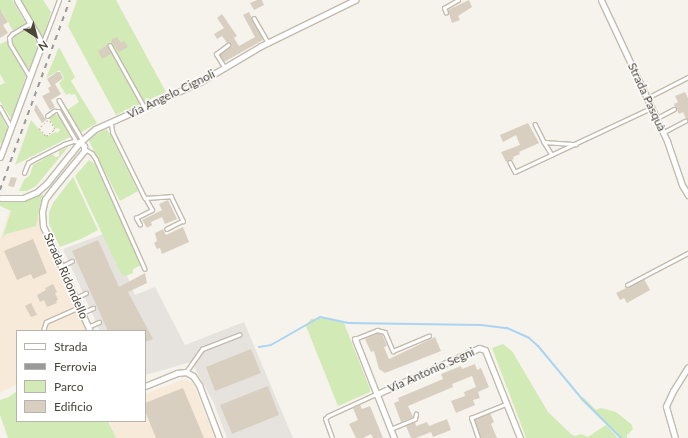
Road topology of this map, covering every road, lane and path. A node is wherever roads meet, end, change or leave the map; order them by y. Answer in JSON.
{"nodes":[{"id":1,"x":17,"y":0,"type":"edge"},
{"id":2,"x":59,"y":0,"type":"edge"},
{"id":3,"x":355,"y":0,"type":"edge"},
{"id":4,"x":458,"y":0,"type":"edge"},
{"id":5,"x":601,"y":0,"type":"edge"},
{"id":6,"x":446,"y":13,"type":"dead end"},
{"id":7,"x":254,"y":18,"type":"dead end"},
{"id":8,"x":30,"y":23,"type":"junction"},
{"id":9,"x":268,"y":42,"type":"junction"},
{"id":10,"x":110,"y":45,"type":"dead end"},
{"id":11,"x":228,"y":45,"type":"dead end"},
{"id":12,"x":40,"y":49,"type":"junction"},
{"id":13,"x":224,"y":68,"type":"junction"},
{"id":14,"x":688,"y":77,"type":"edge"},
{"id":15,"x":30,"y":78,"type":"junction"},
{"id":16,"x":647,"y":98,"type":"junction"},
{"id":17,"x":59,"y":100,"type":"dead end"},
{"id":18,"x":0,"y":107,"type":"edge"},
{"id":19,"x":145,"y":108,"type":"junction"},
{"id":20,"x":651,"y":108,"type":"junction"},
{"id":21,"x":674,"y":109,"type":"dead end"},
{"id":22,"x":47,"y":116,"type":"joint"},
{"id":23,"x":656,"y":118,"type":"junction"},
{"id":24,"x":49,"y":120,"type":"junction"},
{"id":25,"x":685,"y":121,"type":"dead end"},
{"id":26,"x":111,"y":122,"type":"junction"},
{"id":27,"x":535,"y":124,"type":"dead end"},
{"id":28,"x":11,"y":128,"type":"junction"},
{"id":29,"x":663,"y":132,"type":"junction"},
{"id":30,"x":80,"y":141,"type":"junction"},
{"id":31,"x":544,"y":142,"type":"junction"},
{"id":32,"x":576,"y":144,"type":"junction"},
{"id":33,"x":85,"y":149,"type":"junction"},
{"id":34,"x":1,"y":150,"type":"edge"},
{"id":35,"x":552,"y":155,"type":"junction"},
{"id":36,"x":0,"y":157,"type":"edge"},
{"id":37,"x":510,"y":162,"type":"dead end"},
{"id":38,"x":24,"y":173,"type":"dead end"},
{"id":39,"x":688,"y":195,"type":"edge"},
{"id":40,"x":1,"y":198,"type":"dead end"},
{"id":41,"x":146,"y":198,"type":"junction"},
{"id":42,"x":140,"y":225,"type":"dead end"},
{"id":43,"x":167,"y":229,"type":"dead end"},
{"id":44,"x":688,"y":253,"type":"edge"},
{"id":45,"x":72,"y":261,"type":"dead end"},
{"id":46,"x":60,"y":266,"type":"junction"},
{"id":47,"x":145,"y":269,"type":"dead end"},
{"id":48,"x":627,"y":285,"type":"dead end"},
{"id":49,"x":86,"y":293,"type":"dead end"},
{"id":50,"x":75,"y":298,"type":"junction"},
{"id":51,"x":79,"y":307,"type":"junction"},
{"id":52,"x":92,"y":308,"type":"dead end"},
{"id":53,"x":82,"y":313,"type":"junction"},
{"id":54,"x":99,"y":322,"type":"dead end"},
{"id":55,"x":89,"y":329,"type":"edge"},
{"id":56,"x":43,"y":330,"type":"edge"},
{"id":57,"x":239,"y":335,"type":"dead end"},
{"id":58,"x":429,"y":336,"type":"dead end"},
{"id":59,"x":355,"y":339,"type":"joint"},
{"id":60,"x":688,"y":368,"type":"edge"},
{"id":61,"x":186,"y":372,"type":"junction"},
{"id":62,"x":146,"y":386,"type":"edge"},
{"id":63,"x":377,"y":394,"type":"junction"},
{"id":64,"x":507,"y":404,"type":"junction"},
{"id":65,"x":416,"y":414,"type":"dead end"},
{"id":66,"x":391,"y":429,"type":"junction"},
{"id":67,"x":219,"y":438,"type":"edge"},
{"id":68,"x":332,"y":438,"type":"edge"},
{"id":69,"x":394,"y":438,"type":"edge"},
{"id":70,"x":478,"y":438,"type":"edge"},
{"id":71,"x":520,"y":438,"type":"edge"},
{"id":72,"x":675,"y":438,"type":"edge"}],
"edges":[{"from":1,"to":8,"type":"street"},
{"from":2,"to":12,"type":"lane"},
{"from":3,"to":9,"type":"street","name":"Via Angelo Cignoli"},
{"from":4,"to":6,"type":"lane"},
{"from":5,"to":16,"type":"street","name":"Strada Pasquà"},
{"from":7,"to":9,"type":"lane"},
{"from":8,"to":12,"type":"street"},
{"from":8,"to":15,"type":"lane"},
{"from":9,"to":13,"type":"street","name":"Via Angelo Cignoli"},
{"from":10,"to":19,"type":"lane"},
{"from":11,"to":13,"type":"lane"},
{"from":12,"to":15,"type":"street"},
{"from":13,"to":19,"type":"street","name":"Via Angelo Cignoli"},
{"from":14,"to":16,"type":"lane"},
{"from":15,"to":28,"type":"street"},
{"from":16,"to":20,"type":"street","name":"Strada Pasquà"},
{"from":17,"to":30,"type":"lane"},
{"from":18,"to":28,"type":"lane"},
{"from":19,"to":26,"type":"street","name":"Via Angelo Cignoli"},
{"from":20,"to":23,"type":"street","name":"Strada Pasquà"},
{"from":20,"to":32,"type":"lane"},
{"from":21,"to":23,"type":"lane"},
{"from":22,"to":24,"type":"path"},
{"from":22,"to":30,"type":"lane"},
{"from":23,"to":29,"type":"street","name":"Strada Pasquà"},
{"from":24,"to":24,"type":"path"},
{"from":25,"to":29,"type":"lane"},
{"from":26,"to":30,"type":"street","name":"Via Angelo Cignoli"},
{"from":26,"to":41,"type":"lane"},
{"from":27,"to":31,"type":"lane"},
{"from":28,"to":34,"type":"street"},
{"from":29,"to":39,"type":"street","name":"Strada Pasquà"},
{"from":30,"to":33,"type":"street"},
{"from":30,"to":38,"type":"lane"},
{"from":30,"to":40,"type":"street","name":"Via Angelo Cignoli"},
{"from":31,"to":32,"type":"lane"},
{"from":31,"to":35,"type":"lane"},
{"from":32,"to":35,"type":"lane"},
{"from":33,"to":46,"type":"street","name":"Strada Ridondello"},
{"from":33,"to":47,"type":"lane"},
{"from":34,"to":36,"type":"street"},
{"from":35,"to":37,"type":"lane"},
{"from":41,"to":42,"type":"lane"},
{"from":41,"to":43,"type":"lane"},
{"from":44,"to":48,"type":"lane"},
{"from":45,"to":46,"type":"lane"},
{"from":46,"to":50,"type":"street","name":"Strada Ridondello"},
{"from":49,"to":50,"type":"lane"},
{"from":50,"to":51,"type":"street","name":"Strada Ridondello"},
{"from":51,"to":53,"type":"street","name":"Strada Ridondello"},
{"from":51,"to":56,"type":"lane"},
{"from":52,"to":53,"type":"lane"},
{"from":53,"to":55,"type":"street","name":"Strada Ridondello"},
{"from":54,"to":55,"type":"lane"},
{"from":57,"to":61,"type":"lane"},
{"from":58,"to":59,"type":"lane"},
{"from":59,"to":63,"type":"street"},
{"from":60,"to":72,"type":"street"},
{"from":61,"to":62,"type":"street"},
{"from":61,"to":67,"type":"street"},
{"from":63,"to":64,"type":"street","name":"Via Antonio Segni"},
{"from":63,"to":66,"type":"street"},
{"from":63,"to":68,"type":"lane"},
{"from":64,"to":70,"type":"lane"},
{"from":64,"to":71,"type":"street"},
{"from":65,"to":66,"type":"lane"},
{"from":66,"to":69,"type":"street"}]}
